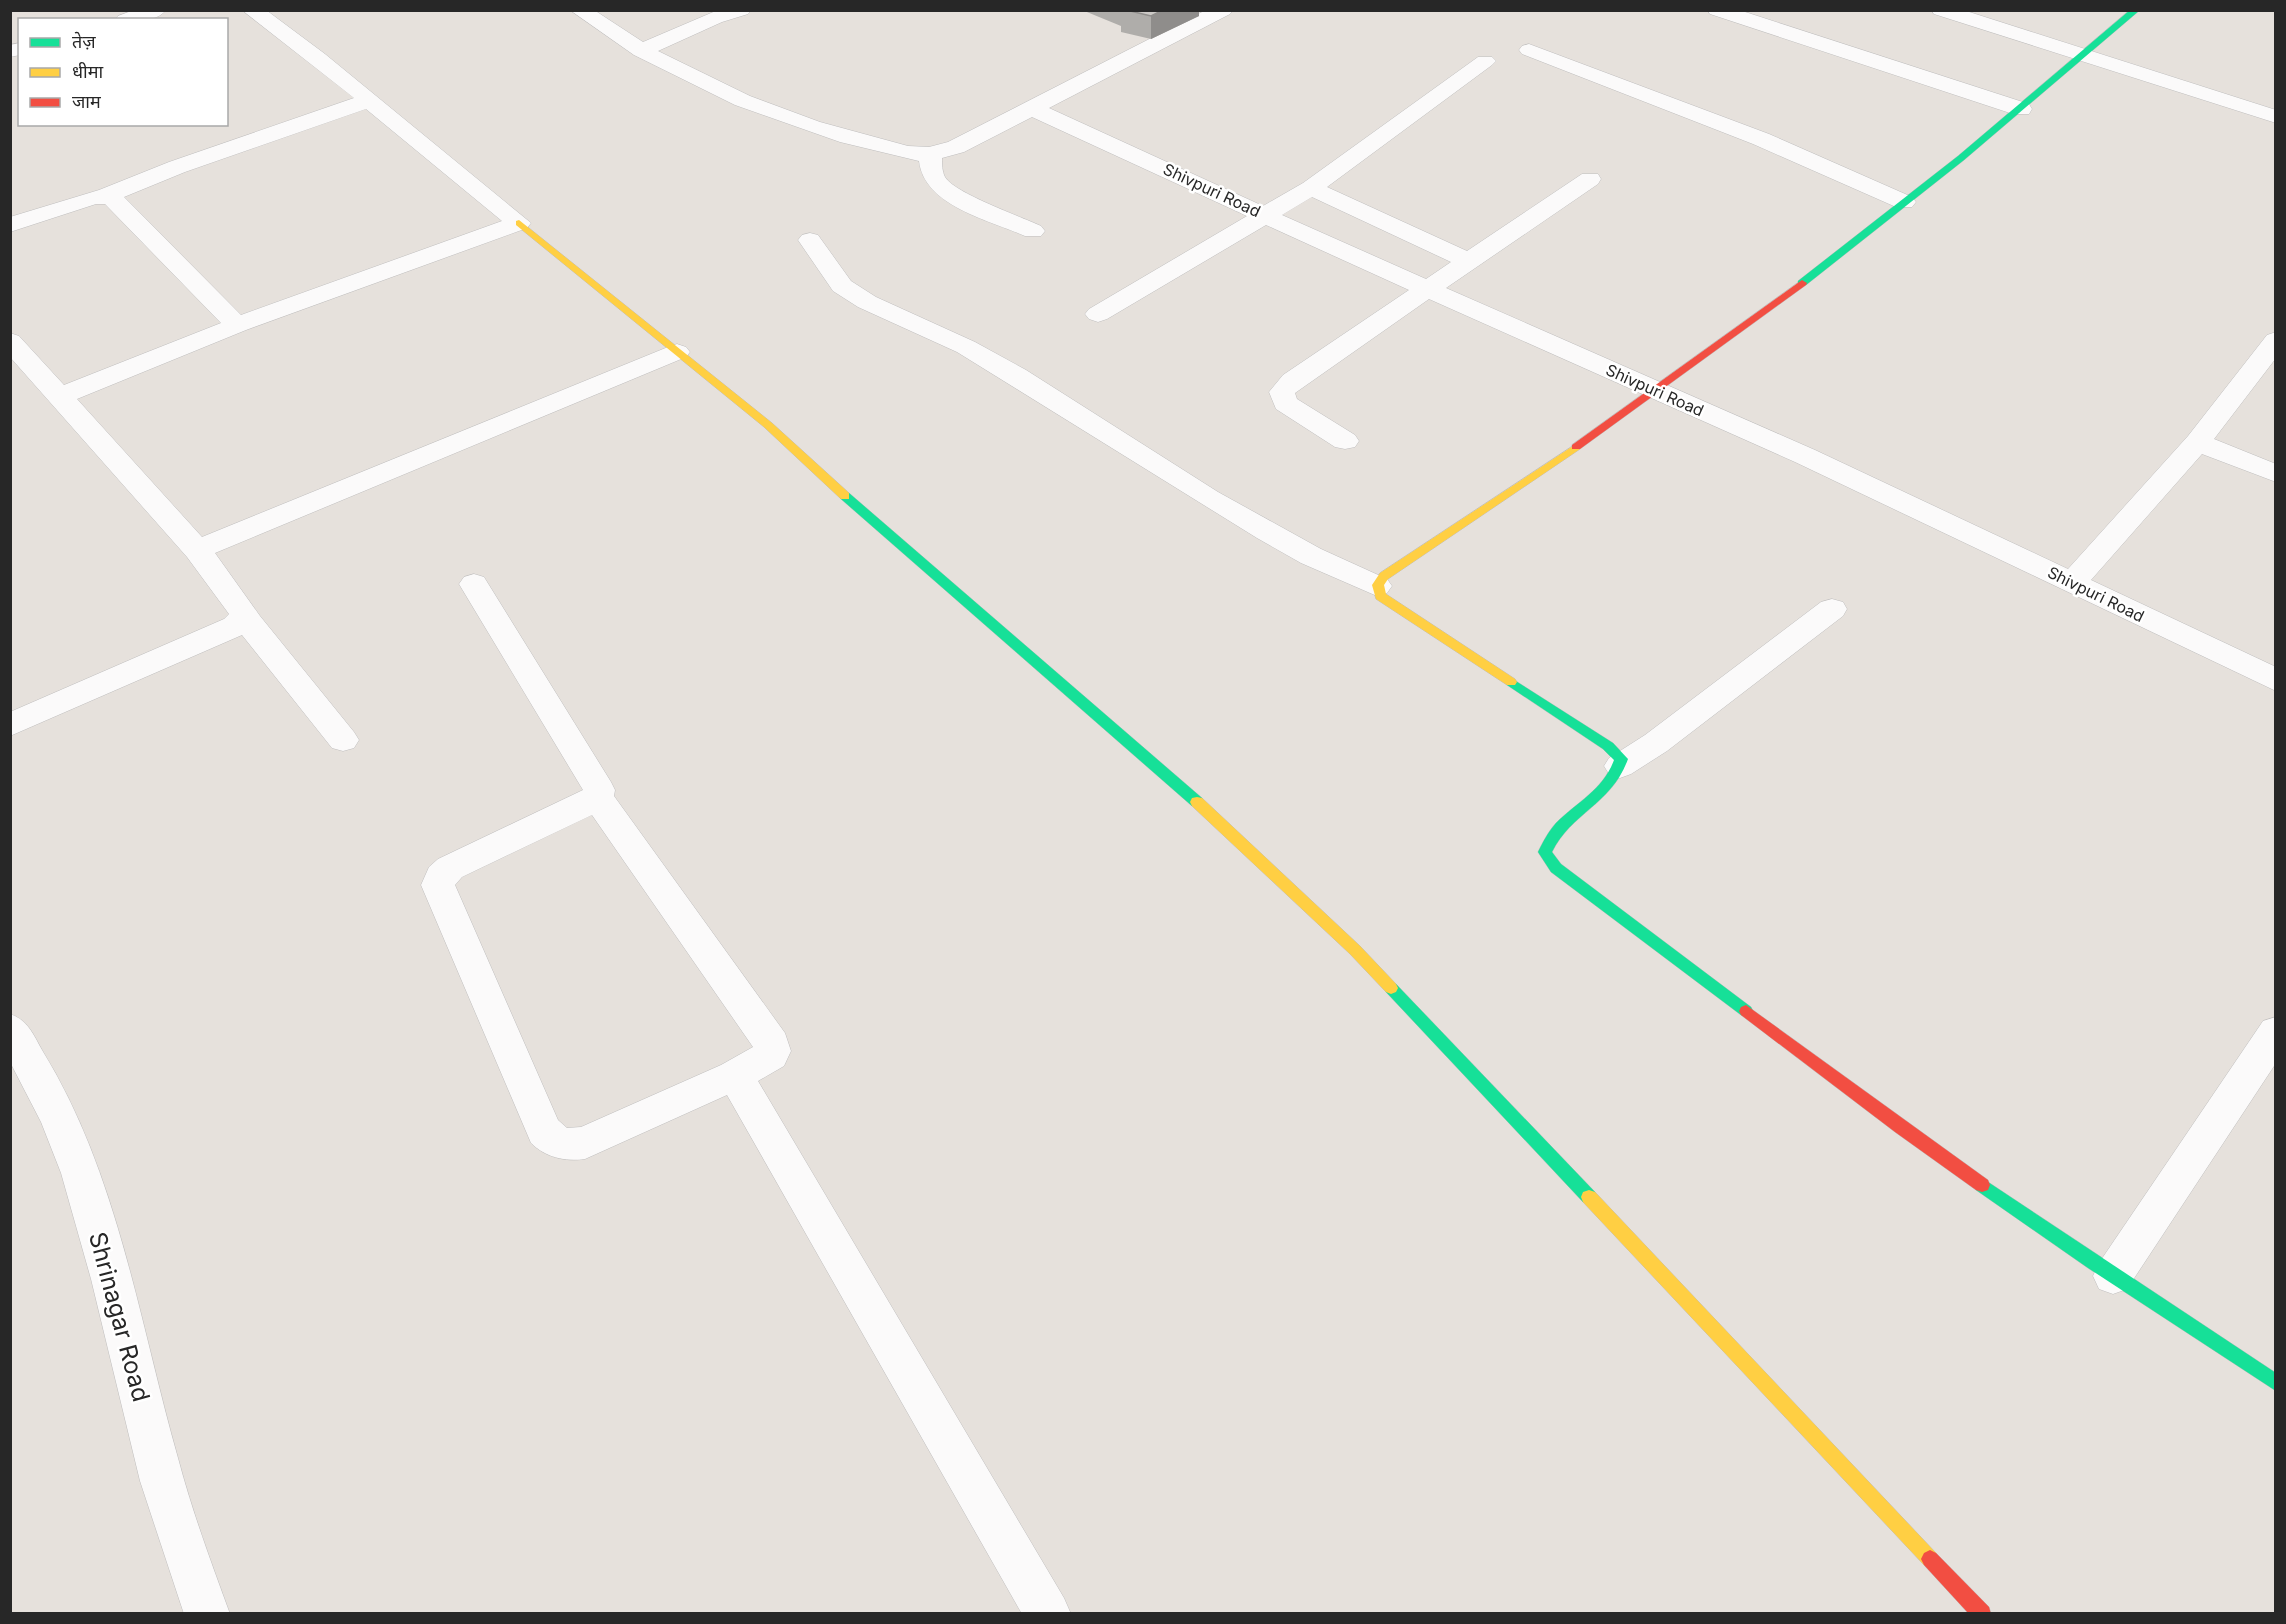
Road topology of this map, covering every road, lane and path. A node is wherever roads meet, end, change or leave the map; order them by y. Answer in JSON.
{"nodes":[{"id":1,"x":156,"y":10,"type":"edge"},
{"id":2,"x":252,"y":10,"type":"edge"},
{"id":3,"x":580,"y":10,"type":"edge"},
{"id":4,"x":741,"y":10,"type":"edge"},
{"id":5,"x":1223,"y":10,"type":"edge"},
{"id":6,"x":1717,"y":10,"type":"edge"},
{"id":7,"x":1941,"y":10,"type":"edge"},
{"id":8,"x":2136,"y":10,"type":"edge"},
{"id":9,"x":1788,"y":16,"type":"dead end"},
{"id":10,"x":116,"y":18,"type":"edge"},
{"id":11,"x":1770,"y":28,"type":"junction"},
{"id":12,"x":1529,"y":50,"type":"dead end"},
{"id":13,"x":641,"y":51,"type":"junction"},
{"id":14,"x":2084,"y":56,"type":"junction"},
{"id":15,"x":1485,"y":61,"type":"dead end"},
{"id":16,"x":370,"y":100,"type":"junction"},
{"id":17,"x":1031,"y":108,"type":"junction"},
{"id":18,"x":2021,"y":109,"type":"junction"},
{"id":19,"x":2276,"y":117,"type":"edge"},
{"id":20,"x":930,"y":154,"type":"junction"},
{"id":21,"x":1590,"y":179,"type":"dead end"},
{"id":22,"x":1311,"y":188,"type":"junction"},
{"id":23,"x":105,"y":196,"type":"junction"},
{"id":24,"x":1904,"y":202,"type":"junction"},
{"id":25,"x":1266,"y":215,"type":"junction"},
{"id":26,"x":519,"y":223,"type":"junction"},
{"id":27,"x":10,"y":225,"type":"edge"},
{"id":28,"x":1033,"y":231,"type":"dead end"},
{"id":29,"x":810,"y":240,"type":"dead end"},
{"id":30,"x":1470,"y":262,"type":"junction"},
{"id":31,"x":1431,"y":289,"type":"junction"},
{"id":32,"x":1098,"y":314,"type":"dead end"},
{"id":33,"x":237,"y":325,"type":"junction"},
{"id":34,"x":2276,"y":340,"type":"edge"},
{"id":35,"x":10,"y":341,"type":"edge"},
{"id":36,"x":677,"y":352,"type":"junction"},
{"id":37,"x":1657,"y":390,"type":"junction"},
{"id":38,"x":61,"y":396,"type":"junction"},
{"id":39,"x":1345,"y":441,"type":"dead end"},
{"id":40,"x":2198,"y":442,"type":"junction"},
{"id":41,"x":2276,"y":474,"type":"edge"},
{"id":42,"x":197,"y":550,"type":"junction"},
{"id":43,"x":2072,"y":583,"type":"junction"},
{"id":44,"x":474,"y":584,"type":"dead end"},
{"id":45,"x":1377,"y":586,"type":"junction"},
{"id":46,"x":1832,"y":609,"type":"dead end"},
{"id":47,"x":245,"y":618,"type":"junction"},
{"id":48,"x":2276,"y":680,"type":"edge"},
{"id":49,"x":10,"y":725,"type":"edge"},
{"id":50,"x":343,"y":740,"type":"dead end"},
{"id":51,"x":1620,"y":766,"type":"junction"},
{"id":52,"x":597,"y":797,"type":"junction"},
{"id":53,"x":10,"y":1029,"type":"edge"},
{"id":54,"x":2276,"y":1032,"type":"edge"},
{"id":55,"x":731,"y":1078,"type":"junction"},
{"id":56,"x":2113,"y":1276,"type":"junction"},
{"id":57,"x":2276,"y":1383,"type":"edge"},
{"id":58,"x":207,"y":1614,"type":"edge"},
{"id":59,"x":1048,"y":1614,"type":"edge"},
{"id":60,"x":1982,"y":1614,"type":"edge"}],
"edges":[{"from":1,"to":10,"type":"street"},
{"from":2,"to":16,"type":"street"},
{"from":3,"to":13,"type":"street"},
{"from":4,"to":13,"type":"street"},
{"from":5,"to":17,"type":"street"},
{"from":6,"to":11,"type":"street"},
{"from":7,"to":14,"type":"street"},
{"from":8,"to":14,"type":"street"},
{"from":9,"to":11,"type":"street"},
{"from":11,"to":18,"type":"street"},
{"from":12,"to":24,"type":"street"},
{"from":13,"to":20,"type":"street"},
{"from":14,"to":18,"type":"street"},
{"from":14,"to":19,"type":"street"},
{"from":15,"to":22,"type":"street"},
{"from":16,"to":23,"type":"street"},
{"from":16,"to":26,"type":"street"},
{"from":17,"to":20,"type":"street"},
{"from":17,"to":25,"type":"street","name":"Shivpuri Road"},
{"from":18,"to":24,"type":"street"},
{"from":20,"to":28,"type":"street"},
{"from":21,"to":30,"type":"street"},
{"from":22,"to":25,"type":"street"},
{"from":22,"to":30,"type":"street"},
{"from":23,"to":27,"type":"street"},
{"from":23,"to":33,"type":"street"},
{"from":24,"to":37,"type":"street"},
{"from":25,"to":31,"type":"street","name":"Shivpuri Road"},
{"from":25,"to":32,"type":"street"},
{"from":26,"to":33,"type":"street"},
{"from":26,"to":36,"type":"street"},
{"from":29,"to":45,"type":"street"},
{"from":30,"to":31,"type":"street"},
{"from":31,"to":37,"type":"street","name":"Shivpuri Road"},
{"from":31,"to":39,"type":"street"},
{"from":33,"to":38,"type":"street"},
{"from":34,"to":40,"type":"street"},
{"from":35,"to":38,"type":"street"},
{"from":36,"to":42,"type":"street"},
{"from":36,"to":60,"type":"street"},
{"from":37,"to":43,"type":"street","name":"Shivpuri Road"},
{"from":37,"to":45,"type":"street"},
{"from":38,"to":42,"type":"street"},
{"from":40,"to":41,"type":"street"},
{"from":40,"to":43,"type":"street"},
{"from":42,"to":47,"type":"street"},
{"from":43,"to":48,"type":"street","name":"Shivpuri Road"},
{"from":44,"to":52,"type":"street"},
{"from":45,"to":51,"type":"street"},
{"from":46,"to":51,"type":"street"},
{"from":47,"to":49,"type":"street"},
{"from":47,"to":50,"type":"street"},
{"from":51,"to":56,"type":"street"},
{"from":52,"to":55,"type":"street"},
{"from":52,"to":55,"type":"street"},
{"from":53,"to":58,"type":"street","name":"Shrinagar Road"},
{"from":54,"to":56,"type":"street"},
{"from":55,"to":59,"type":"street"},
{"from":56,"to":57,"type":"street"}]}
